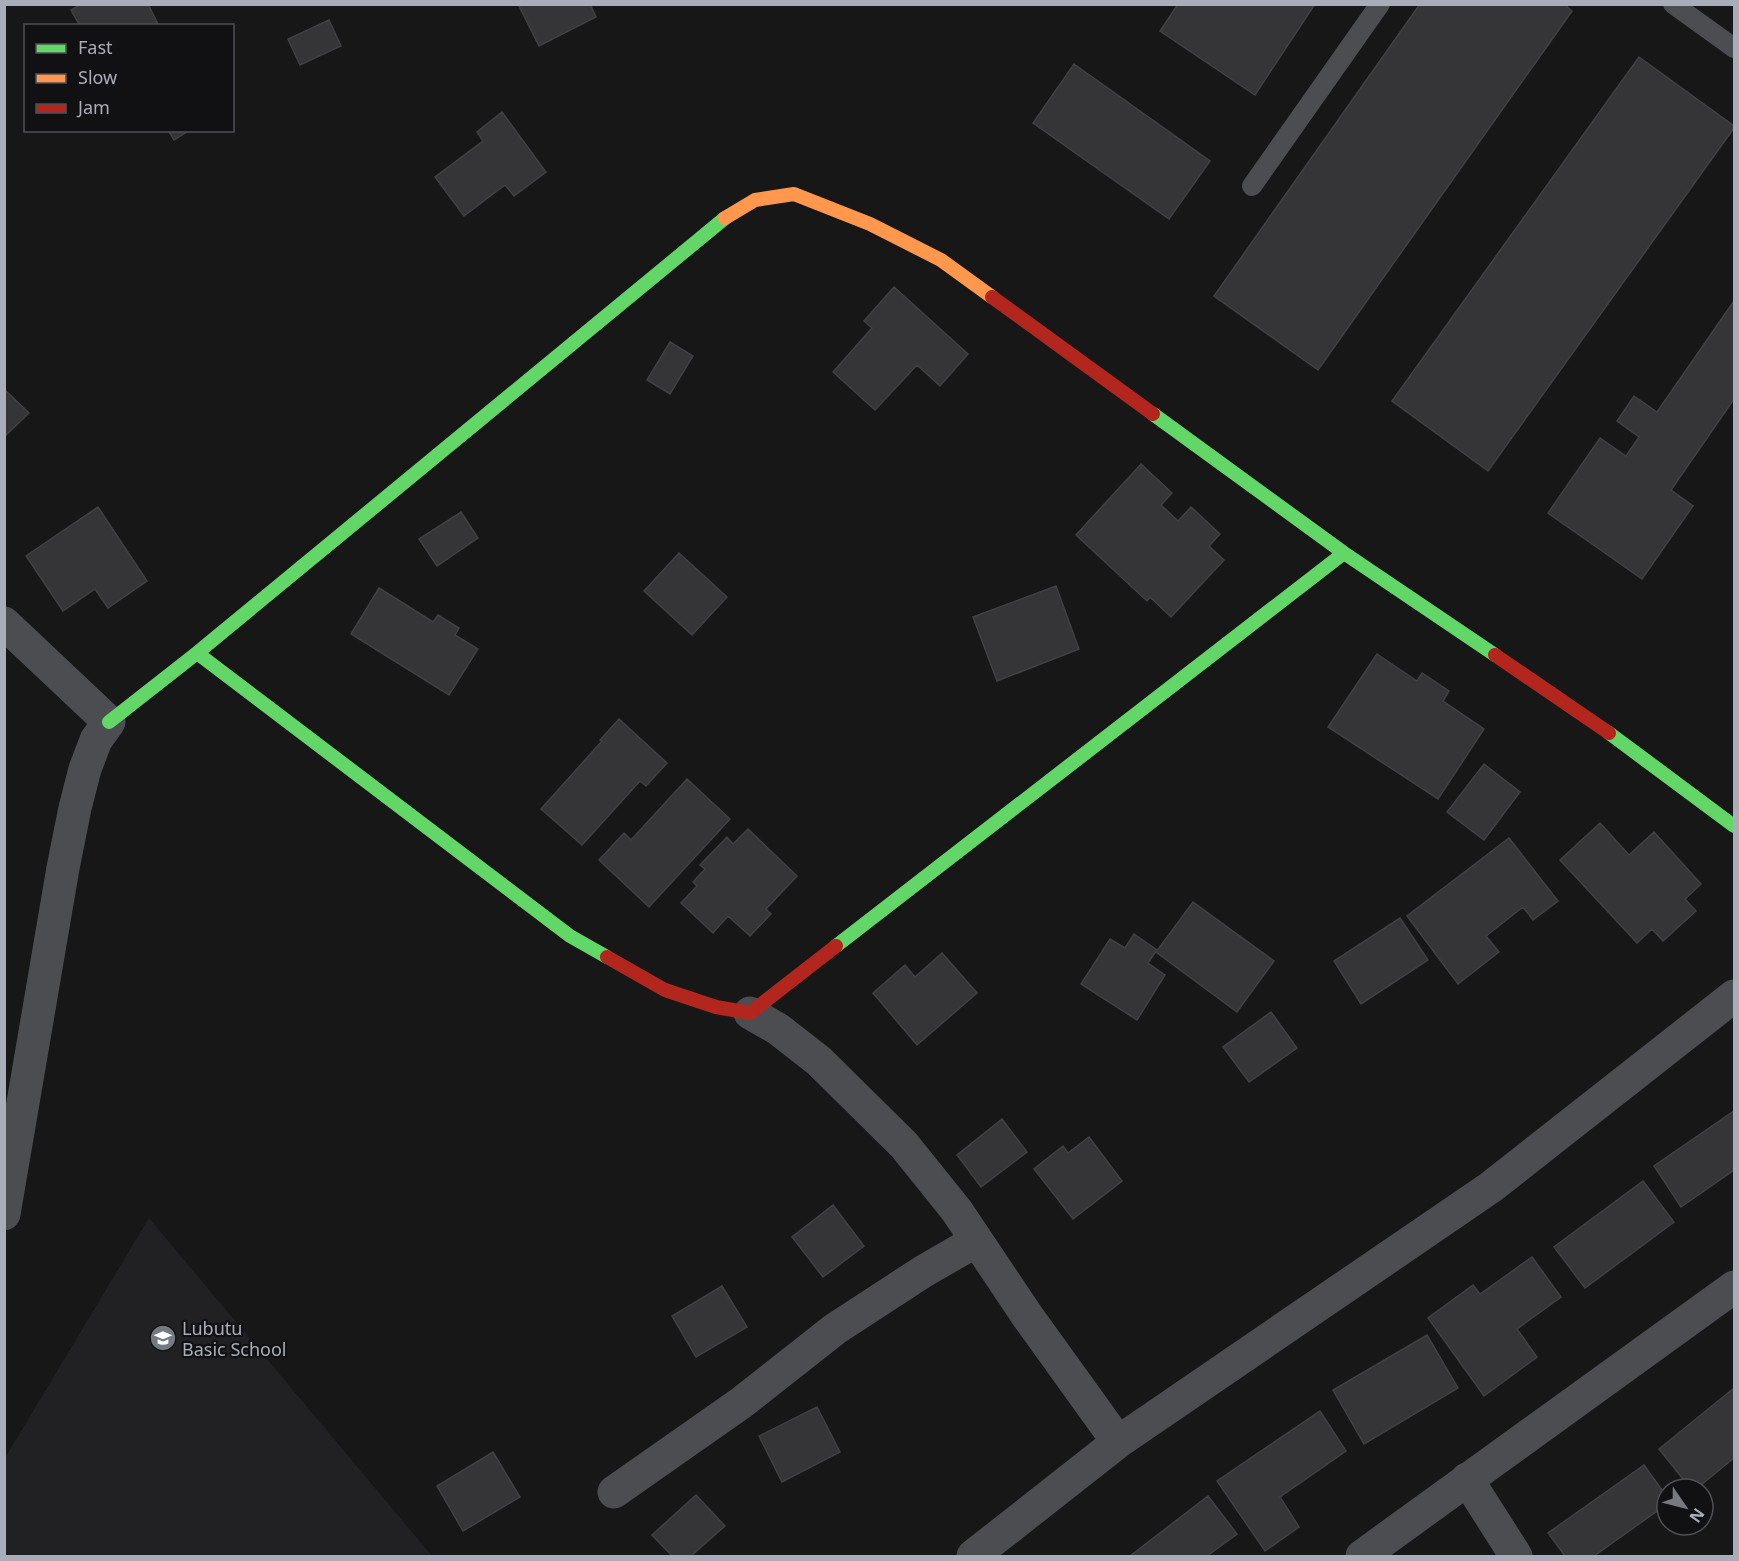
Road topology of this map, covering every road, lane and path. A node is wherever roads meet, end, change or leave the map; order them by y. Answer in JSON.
{"nodes":[{"id":1,"x":1380,"y":4,"type":"edge"},
{"id":2,"x":1673,"y":4,"type":"edge"},
{"id":3,"x":1734,"y":48,"type":"edge"},
{"id":4,"x":1251,"y":186,"type":"dead end"},
{"id":5,"x":1344,"y":553,"type":"junction"},
{"id":6,"x":4,"y":623,"type":"edge"},
{"id":7,"x":197,"y":653,"type":"junction"},
{"id":8,"x":109,"y":722,"type":"junction"},
{"id":9,"x":1734,"y":826,"type":"edge"},
{"id":10,"x":1734,"y":996,"type":"edge"},
{"id":11,"x":750,"y":1013,"type":"junction"},
{"id":12,"x":4,"y":1214,"type":"edge"},
{"id":13,"x":976,"y":1241,"type":"junction"},
{"id":14,"x":1734,"y":1287,"type":"edge"},
{"id":15,"x":1118,"y":1442,"type":"junction"},
{"id":16,"x":1467,"y":1479,"type":"junction"},
{"id":17,"x":614,"y":1492,"type":"dead end"},
{"id":18,"x":973,"y":1557,"type":"edge"},
{"id":19,"x":1362,"y":1557,"type":"edge"},
{"id":20,"x":1516,"y":1557,"type":"edge"}],
"edges":[{"from":1,"to":4,"type":"lane"},
{"from":2,"to":3,"type":"lane"},
{"from":5,"to":7,"type":"street"},
{"from":5,"to":9,"type":"street"},
{"from":5,"to":11,"type":"street"},
{"from":6,"to":8,"type":"street"},
{"from":7,"to":8,"type":"street"},
{"from":7,"to":11,"type":"street"},
{"from":8,"to":12,"type":"street"},
{"from":10,"to":15,"type":"street"},
{"from":11,"to":13,"type":"street"},
{"from":13,"to":15,"type":"street"},
{"from":13,"to":17,"type":"street"},
{"from":14,"to":16,"type":"street"},
{"from":15,"to":18,"type":"street"},
{"from":16,"to":19,"type":"street"},
{"from":16,"to":20,"type":"street"}]}
